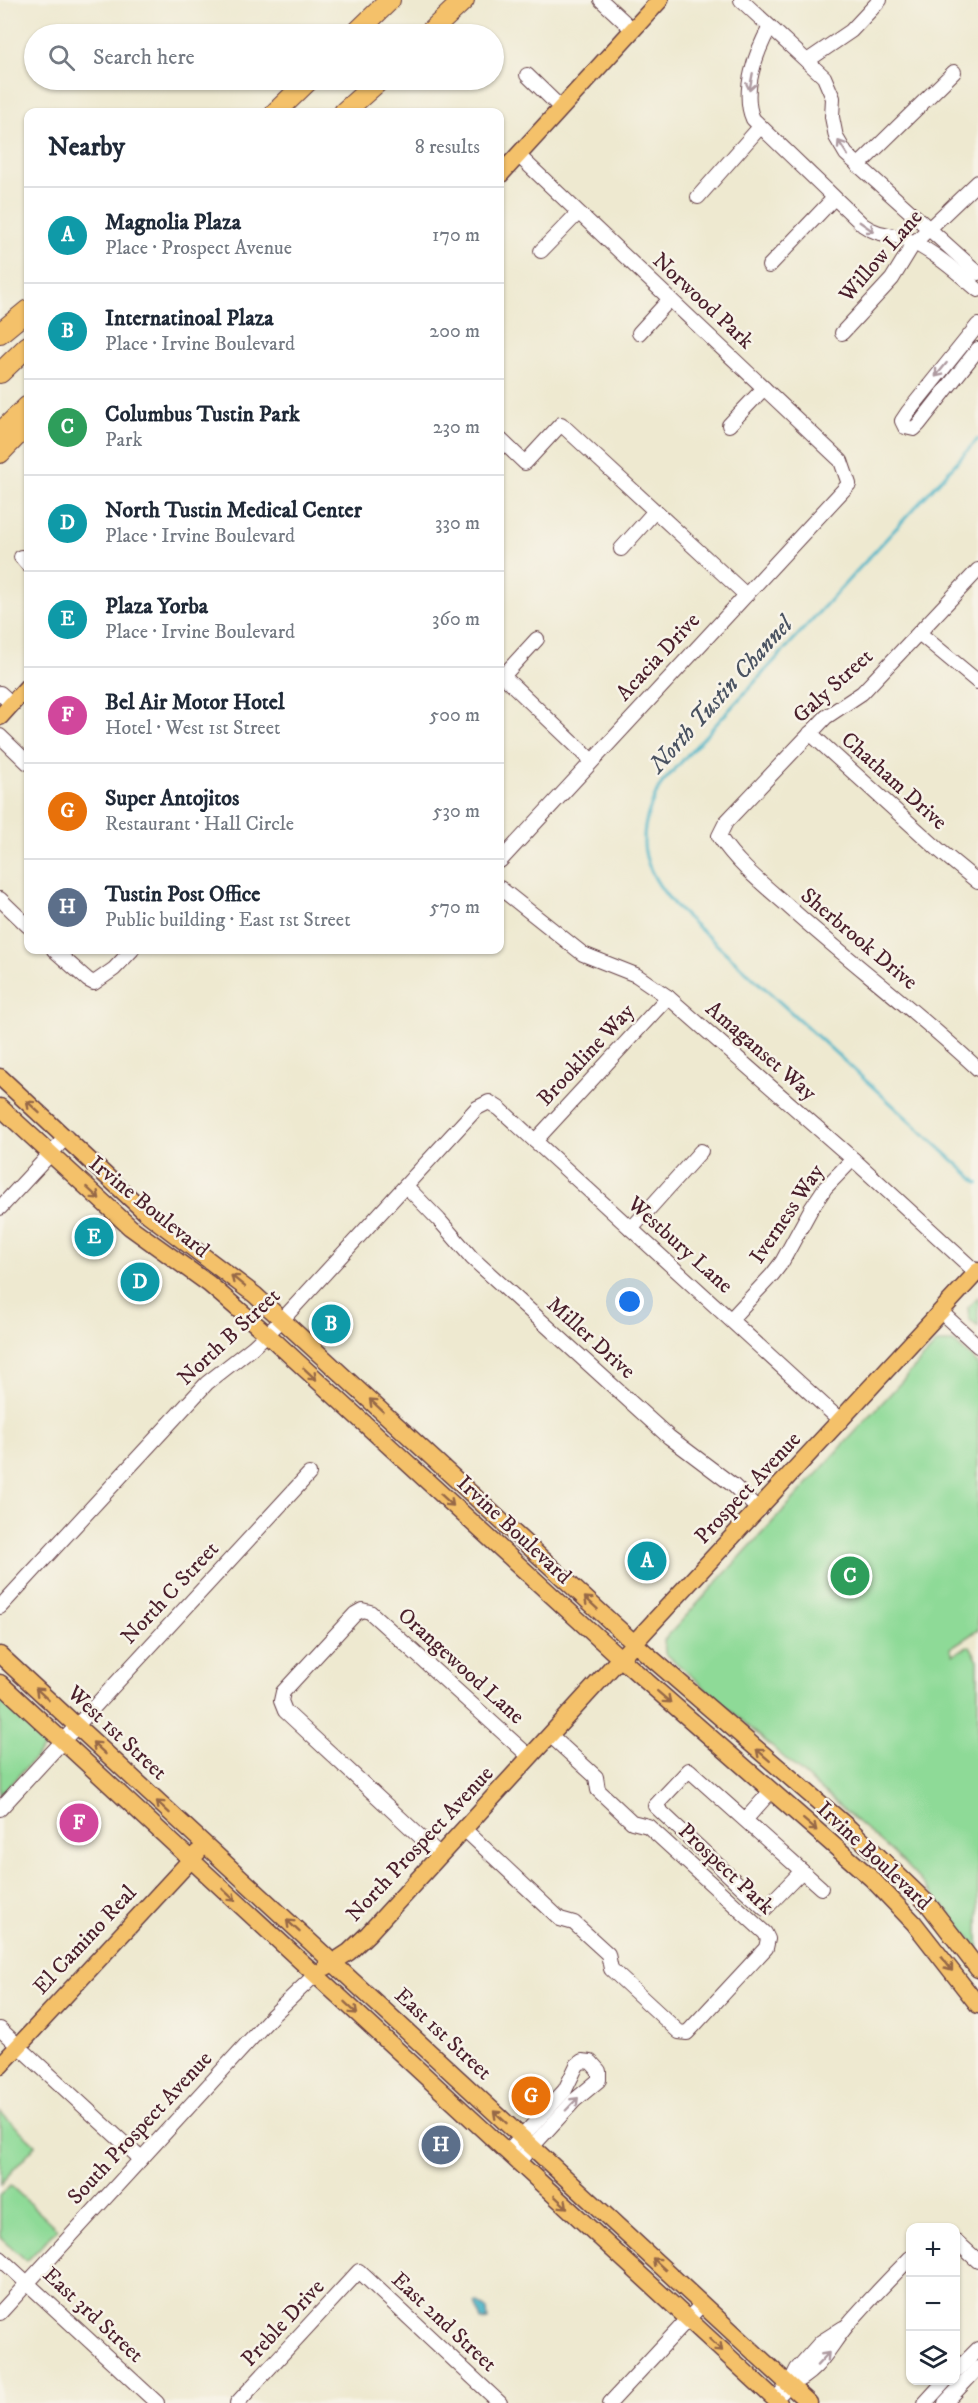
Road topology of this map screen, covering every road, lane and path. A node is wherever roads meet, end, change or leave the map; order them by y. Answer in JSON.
{"nodes":[{"id":1,"x":390,"y":0,"type":"edge"},
{"id":2,"x":464,"y":0,"type":"edge"},
{"id":3,"x":601,"y":0,"type":"edge"},
{"id":4,"x":660,"y":0,"type":"edge"},
{"id":5,"x":741,"y":0,"type":"edge"},
{"id":6,"x":880,"y":0,"type":"edge"},
{"id":7,"x":365,"y":24,"type":"edge"},
{"id":8,"x":439,"y":24,"type":"edge"},
{"id":9,"x":770,"y":27,"type":"junction"},
{"id":10,"x":633,"y":29,"type":"junction"},
{"id":11,"x":807,"y":60,"type":"junction"},
{"id":12,"x":954,"y":72,"type":"dead end"},
{"id":13,"x":527,"y":75,"type":"dead end"},
{"id":14,"x":299,"y":90,"type":"edge"},
{"id":15,"x":369,"y":90,"type":"edge"},
{"id":16,"x":280,"y":108,"type":"edge"},
{"id":17,"x":348,"y":108,"type":"edge"},
{"id":18,"x":561,"y":108,"type":"junction"},
{"id":19,"x":760,"y":127,"type":"junction"},
{"id":20,"x":518,"y":155,"type":"junction"},
{"id":21,"x":858,"y":166,"type":"junction"},
{"id":22,"x":504,"y":171,"type":"edge"},
{"id":23,"x":978,"y":182,"type":"edge"},
{"id":24,"x":698,"y":196,"type":"dead end"},
{"id":25,"x":834,"y":198,"type":"junction"},
{"id":26,"x":578,"y":213,"type":"junction"},
{"id":27,"x":928,"y":229,"type":"junction"},
{"id":28,"x":914,"y":243,"type":"junction"},
{"id":29,"x":541,"y":251,"type":"dead end"},
{"id":30,"x":769,"y":266,"type":"dead end"},
{"id":31,"x":978,"y":273,"type":"edge"},
{"id":32,"x":978,"y":290,"type":"edge"},
{"id":33,"x":670,"y":299,"type":"junction"},
{"id":34,"x":24,"y":313,"type":"edge"},
{"id":35,"x":978,"y":325,"type":"edge"},
{"id":36,"x":0,"y":333,"type":"edge"},
{"id":37,"x":639,"y":333,"type":"dead end"},
{"id":38,"x":842,"y":333,"type":"dead end"},
{"id":39,"x":978,"y":349,"type":"edge"},
{"id":40,"x":24,"y":350,"type":"edge"},
{"id":41,"x":0,"y":373,"type":"edge"},
{"id":42,"x":764,"y":388,"type":"junction"},
{"id":43,"x":24,"y":410,"type":"edge"},
{"id":44,"x":729,"y":425,"type":"dead end"},
{"id":45,"x":24,"y":428,"type":"edge"},
{"id":46,"x":0,"y":433,"type":"edge"},
{"id":47,"x":504,"y":443,"type":"edge"},
{"id":48,"x":0,"y":453,"type":"edge"},
{"id":49,"x":849,"y":484,"type":"joint"},
{"id":50,"x":655,"y":511,"type":"junction"},
{"id":51,"x":621,"y":549,"type":"dead end"},
{"id":52,"x":978,"y":570,"type":"edge"},
{"id":53,"x":746,"y":595,"type":"junction"},
{"id":54,"x":919,"y":633,"type":"junction"},
{"id":55,"x":537,"y":639,"type":"dead end"},
{"id":56,"x":504,"y":671,"type":"edge"},
{"id":57,"x":504,"y":677,"type":"edge"},
{"id":58,"x":978,"y":682,"type":"edge"},
{"id":59,"x":24,"y":688,"type":"edge"},
{"id":60,"x":6,"y":698,"type":"edge"},
{"id":61,"x":0,"y":717,"type":"edge"},
{"id":62,"x":810,"y":734,"type":"junction"},
{"id":63,"x":0,"y":736,"type":"edge"},
{"id":64,"x":24,"y":759,"type":"edge"},
{"id":65,"x":591,"y":760,"type":"junction"},
{"id":66,"x":718,"y":836,"type":"joint"},
{"id":67,"x":504,"y":857,"type":"edge"},
{"id":68,"x":978,"y":882,"type":"edge"},
{"id":69,"x":504,"y":891,"type":"edge"},
{"id":70,"x":0,"y":899,"type":"edge"},
{"id":71,"x":24,"y":922,"type":"edge"},
{"id":72,"x":59,"y":954,"type":"edge"},
{"id":73,"x":128,"y":954,"type":"edge"},
{"id":74,"x":668,"y":997,"type":"junction"},
{"id":75,"x":978,"y":1069,"type":"edge"},
{"id":76,"x":0,"y":1077,"type":"edge"},
{"id":77,"x":489,"y":1102,"type":"joint"},
{"id":78,"x":0,"y":1107,"type":"edge"},
{"id":79,"x":66,"y":1137,"type":"junction"},
{"id":80,"x":535,"y":1141,"type":"junction"},
{"id":81,"x":701,"y":1151,"type":"dead end"},
{"id":82,"x":50,"y":1153,"type":"junction"},
{"id":83,"x":853,"y":1159,"type":"junction"},
{"id":84,"x":406,"y":1186,"type":"junction"},
{"id":85,"x":0,"y":1208,"type":"edge"},
{"id":86,"x":631,"y":1229,"type":"junction"},
{"id":87,"x":977,"y":1272,"type":"edge"},
{"id":88,"x":941,"y":1312,"type":"junction"},
{"id":89,"x":731,"y":1319,"type":"junction"},
{"id":90,"x":282,"y":1320,"type":"junction"},
{"id":91,"x":267,"y":1334,"type":"junction"},
{"id":92,"x":978,"y":1346,"type":"edge"},
{"id":93,"x":841,"y":1421,"type":"junction"},
{"id":94,"x":419,"y":1445,"type":"junction"},
{"id":95,"x":404,"y":1460,"type":"junction"},
{"id":96,"x":309,"y":1474,"type":"dead end"},
{"id":97,"x":759,"y":1510,"type":"junction"},
{"id":98,"x":0,"y":1606,"type":"edge"},
{"id":99,"x":634,"y":1642,"type":"junction"},
{"id":100,"x":0,"y":1655,"type":"edge"},
{"id":101,"x":620,"y":1658,"type":"junction"},
{"id":102,"x":0,"y":1683,"type":"edge"},
{"id":103,"x":76,"y":1726,"type":"junction"},
{"id":104,"x":550,"y":1735,"type":"junction"},
{"id":105,"x":63,"y":1741,"type":"junction"},
{"id":106,"x":530,"y":1757,"type":"junction"},
{"id":107,"x":771,"y":1791,"type":"junction"},
{"id":108,"x":807,"y":1793,"type":"junction"},
{"id":109,"x":0,"y":1809,"type":"edge"},
{"id":110,"x":746,"y":1820,"type":"junction"},
{"id":111,"x":464,"y":1829,"type":"junction"},
{"id":112,"x":204,"y":1844,"type":"junction"},
{"id":113,"x":440,"y":1855,"type":"junction"},
{"id":114,"x":190,"y":1859,"type":"junction"},
{"id":115,"x":858,"y":1868,"type":"junction"},
{"id":116,"x":802,"y":1871,"type":"junction"},
{"id":117,"x":896,"y":1873,"type":"junction"},
{"id":118,"x":821,"y":1888,"type":"dead end"},
{"id":119,"x":332,"y":1963,"type":"junction"},
{"id":120,"x":978,"y":1969,"type":"edge"},
{"id":121,"x":315,"y":1975,"type":"junction"},
{"id":122,"x":978,"y":2005,"type":"edge"},
{"id":123,"x":0,"y":2029,"type":"edge"},
{"id":124,"x":19,"y":2046,"type":"junction"},
{"id":125,"x":0,"y":2067,"type":"edge"},
{"id":126,"x":527,"y":2142,"type":"junction"},
{"id":127,"x":513,"y":2157,"type":"junction"},
{"id":128,"x":141,"y":2158,"type":"junction"},
{"id":129,"x":960,"y":2245,"type":"edge"},
{"id":130,"x":0,"y":2258,"type":"edge"},
{"id":131,"x":978,"y":2261,"type":"edge"},
{"id":132,"x":906,"y":2262,"type":"edge"},
{"id":133,"x":359,"y":2271,"type":"joint"},
{"id":134,"x":27,"y":2283,"type":"junction"},
{"id":135,"x":702,"y":2304,"type":"junction"},
{"id":136,"x":0,"y":2313,"type":"edge"},
{"id":137,"x":688,"y":2319,"type":"junction"},
{"id":138,"x":978,"y":2349,"type":"edge"},
{"id":139,"x":960,"y":2367,"type":"edge"},
{"id":140,"x":978,"y":2368,"type":"edge"},
{"id":141,"x":789,"y":2385,"type":"junction"},
{"id":142,"x":941,"y":2385,"type":"edge"},
{"id":143,"x":777,"y":2401,"type":"edge"},
{"id":144,"x":157,"y":2403,"type":"edge"},
{"id":145,"x":237,"y":2403,"type":"edge"},
{"id":146,"x":500,"y":2403,"type":"edge"},
{"id":147,"x":610,"y":2403,"type":"edge"},
{"id":148,"x":809,"y":2403,"type":"edge"},
{"id":149,"x":925,"y":2403,"type":"edge"},
{"id":150,"x":945,"y":2403,"type":"edge"}],
"edges":[{"from":1,"to":7,"type":"highway"},
{"from":2,"to":8,"type":"highway"},
{"from":3,"to":10,"type":"street"},
{"from":4,"to":10,"type":"main road"},
{"from":5,"to":9,"type":"street"},
{"from":6,"to":11,"type":"street"},
{"from":9,"to":11,"type":"street"},
{"from":9,"to":19,"type":"street","one_way":true},
{"from":10,"to":18,"type":"main road"},
{"from":21,"to":11,"type":"street","one_way":true},
{"from":12,"to":21,"type":"street"},
{"from":13,"to":18,"type":"street"},
{"from":14,"to":16,"type":"highway"},
{"from":15,"to":17,"type":"highway"},
{"from":18,"to":20,"type":"main road"},
{"from":19,"to":24,"type":"street"},
{"from":19,"to":25,"type":"street"},
{"from":20,"to":22,"type":"main road"},
{"from":20,"to":26,"type":"street","name":"Norwood Park"},
{"from":21,"to":27,"type":"street"},
{"from":23,"to":27,"type":"street","name":"Willow Lane"},
{"from":25,"to":28,"type":"street","one_way":true},
{"from":25,"to":30,"type":"street"},
{"from":26,"to":29,"type":"street"},
{"from":26,"to":33,"type":"street","name":"Norwood Park"},
{"from":27,"to":28,"type":"street","name":"Willow Lane"},
{"from":27,"to":31,"type":"street"},
{"from":28,"to":32,"type":"street"},
{"from":28,"to":38,"type":"street","name":"Willow Lane"},
{"from":33,"to":37,"type":"street"},
{"from":33,"to":42,"type":"street","name":"Norwood Park"},
{"from":34,"to":36,"type":"highway"},
{"from":35,"to":39,"type":"street","one_way":true},
{"from":40,"to":41,"type":"highway"},
{"from":42,"to":44,"type":"street"},
{"from":42,"to":49,"type":"street","name":"Norwood Park"},
{"from":43,"to":46,"type":"highway"},
{"from":45,"to":48,"type":"highway"},
{"from":47,"to":50,"type":"street"},
{"from":49,"to":53,"type":"street","name":"Acacia Drive"},
{"from":50,"to":51,"type":"street"},
{"from":50,"to":53,"type":"street"},
{"from":52,"to":54,"type":"street","name":"Galy Street"},
{"from":53,"to":65,"type":"street","name":"Acacia Drive"},
{"from":54,"to":58,"type":"street"},
{"from":54,"to":62,"type":"street","name":"Galy Street"},
{"from":55,"to":56,"type":"street"},
{"from":57,"to":65,"type":"street"},
{"from":59,"to":60,"type":"main road"},
{"from":60,"to":61,"type":"main road"},
{"from":62,"to":66,"type":"street","name":"Galy Street"},
{"from":62,"to":68,"type":"street","name":"Chatham Drive"},
{"from":63,"to":64,"type":"street"},
{"from":65,"to":67,"type":"street","name":"Acacia Drive"},
{"from":66,"to":75,"type":"street","name":"Sherbrook Drive"},
{"from":69,"to":74,"type":"street","name":"Amaganset Way"},
{"from":70,"to":71,"type":"street"},
{"from":72,"to":73,"type":"street"},
{"from":74,"to":80,"type":"street","name":"Brookline Way"},
{"from":74,"to":83,"type":"street","name":"Amaganset Way"},
{"from":79,"to":76,"type":"main road","name":"Irvine Boulevard","one_way":true},
{"from":77,"to":80,"type":"street","name":"Westbury Lane"},
{"from":77,"to":84,"type":"street","name":"North B Street"},
{"from":78,"to":82,"type":"main road","name":"Irvine Boulevard"},
{"from":79,"to":82,"type":"street"},
{"from":90,"to":79,"type":"main road","name":"Irvine Boulevard","one_way":true},
{"from":80,"to":86,"type":"street","name":"Westbury Lane"},
{"from":81,"to":86,"type":"street"},
{"from":82,"to":85,"type":"street"},
{"from":82,"to":91,"type":"main road","name":"Irvine Boulevard","one_way":true},
{"from":83,"to":87,"type":"street","name":"Amaganset Way"},
{"from":83,"to":89,"type":"street","name":"Iverness Way"},
{"from":84,"to":90,"type":"street","name":"North B Street"},
{"from":84,"to":97,"type":"street","name":"Miller Drive"},
{"from":86,"to":89,"type":"street","name":"Westbury Lane"},
{"from":87,"to":88,"type":"main road","name":"Prospect Avenue"},
{"from":88,"to":92,"type":"street"},
{"from":88,"to":93,"type":"main road","name":"Prospect Avenue"},
{"from":89,"to":93,"type":"street","name":"Westbury Lane"},
{"from":90,"to":91,"type":"street","name":"North B Street"},
{"from":94,"to":90,"type":"main road","name":"Irvine Boulevard","one_way":true},
{"from":91,"to":95,"type":"main road","name":"Irvine Boulevard","one_way":true},
{"from":91,"to":98,"type":"street","name":"North B Street"},
{"from":93,"to":97,"type":"main road","name":"Prospect Avenue"},
{"from":94,"to":95,"type":"main road"},
{"from":99,"to":94,"type":"main road","name":"Irvine Boulevard","one_way":true},
{"from":95,"to":101,"type":"main road","name":"Irvine Boulevard","one_way":true},
{"from":96,"to":103,"type":"street","name":"North C Street"},
{"from":97,"to":99,"type":"main road","name":"Prospect Avenue"},
{"from":99,"to":101,"type":"main road","name":"Prospect Avenue"},
{"from":108,"to":99,"type":"main road","name":"Irvine Boulevard","one_way":true},
{"from":103,"to":100,"type":"main road","name":"West 1st Street","one_way":true},
{"from":101,"to":104,"type":"main road","name":"Prospect Avenue"},
{"from":101,"to":107,"type":"main road","name":"Irvine Boulevard","one_way":true},
{"from":102,"to":105,"type":"main road","name":"West 1st Street"},
{"from":103,"to":105,"type":"street","name":"North C Street"},
{"from":112,"to":103,"type":"main road","name":"West 1st Street","one_way":true},
{"from":104,"to":106,"type":"main road","name":"North Prospect Avenue"},
{"from":104,"to":111,"type":"street","name":"Prospect Park"},
{"from":105,"to":109,"type":"street","name":"North C Street"},
{"from":105,"to":114,"type":"main road","name":"West 1st Street"},
{"from":106,"to":111,"type":"main road","name":"North Prospect Avenue"},
{"from":106,"to":113,"type":"street","name":"Orangewood Lane"},
{"from":107,"to":108,"type":"main road"},
{"from":107,"to":110,"type":"street"},
{"from":107,"to":115,"type":"main road","name":"Irvine Boulevard","one_way":true},
{"from":108,"to":117,"type":"main road","name":"Irvine Boulevard"},
{"from":110,"to":116,"type":"street"},
{"from":110,"to":116,"type":"street"},
{"from":111,"to":113,"type":"main road","name":"North Prospect Avenue"},
{"from":112,"to":114,"type":"main road","name":"El Camino Real"},
{"from":119,"to":112,"type":"main road","name":"East 1st Street","one_way":true},
{"from":113,"to":119,"type":"main road","name":"North Prospect Avenue"},
{"from":114,"to":121,"type":"main road","name":"East 1st Street","one_way":true},
{"from":114,"to":124,"type":"main road","name":"El Camino Real"},
{"from":115,"to":117,"type":"main road"},
{"from":115,"to":122,"type":"main road","name":"Irvine Boulevard","one_way":true},
{"from":116,"to":118,"type":"street"},
{"from":117,"to":120,"type":"main road","name":"Irvine Boulevard"},
{"from":119,"to":121,"type":"main road","name":"North Prospect Avenue"},
{"from":126,"to":119,"type":"main road","name":"East 1st Street","one_way":true},
{"from":121,"to":127,"type":"main road","name":"East 1st Street","one_way":true},
{"from":121,"to":128,"type":"street","name":"South Prospect Avenue"},
{"from":123,"to":124,"type":"street"},
{"from":124,"to":125,"type":"main road","name":"El Camino Real"},
{"from":124,"to":128,"type":"street"},
{"from":126,"to":126,"type":"street","one_way":true},
{"from":126,"to":127,"type":"street"},
{"from":135,"to":126,"type":"main road","name":"East 1st Street","one_way":true},
{"from":127,"to":137,"type":"main road","name":"East 1st Street","one_way":true},
{"from":128,"to":134,"type":"street","name":"South Prospect Avenue"},
{"from":129,"to":131,"type":"street"},
{"from":130,"to":134,"type":"street","name":"East 3rd Street"},
{"from":132,"to":141,"type":"street"},
{"from":133,"to":145,"type":"street","name":"Preble Drive"},
{"from":133,"to":146,"type":"street","name":"East 2nd Street"},
{"from":134,"to":136,"type":"street","name":"South Prospect Avenue"},
{"from":134,"to":144,"type":"street","name":"East 3rd Street"},
{"from":135,"to":137,"type":"street"},
{"from":135,"to":141,"type":"main road","name":"East 1st Street"},
{"from":137,"to":143,"type":"main road","name":"East 1st Street","one_way":true},
{"from":137,"to":147,"type":"street"},
{"from":138,"to":139,"type":"street"},
{"from":140,"to":150,"type":"street"},
{"from":141,"to":143,"type":"street"},
{"from":141,"to":148,"type":"main road","name":"East 1st Street"},
{"from":142,"to":149,"type":"street"}]}
